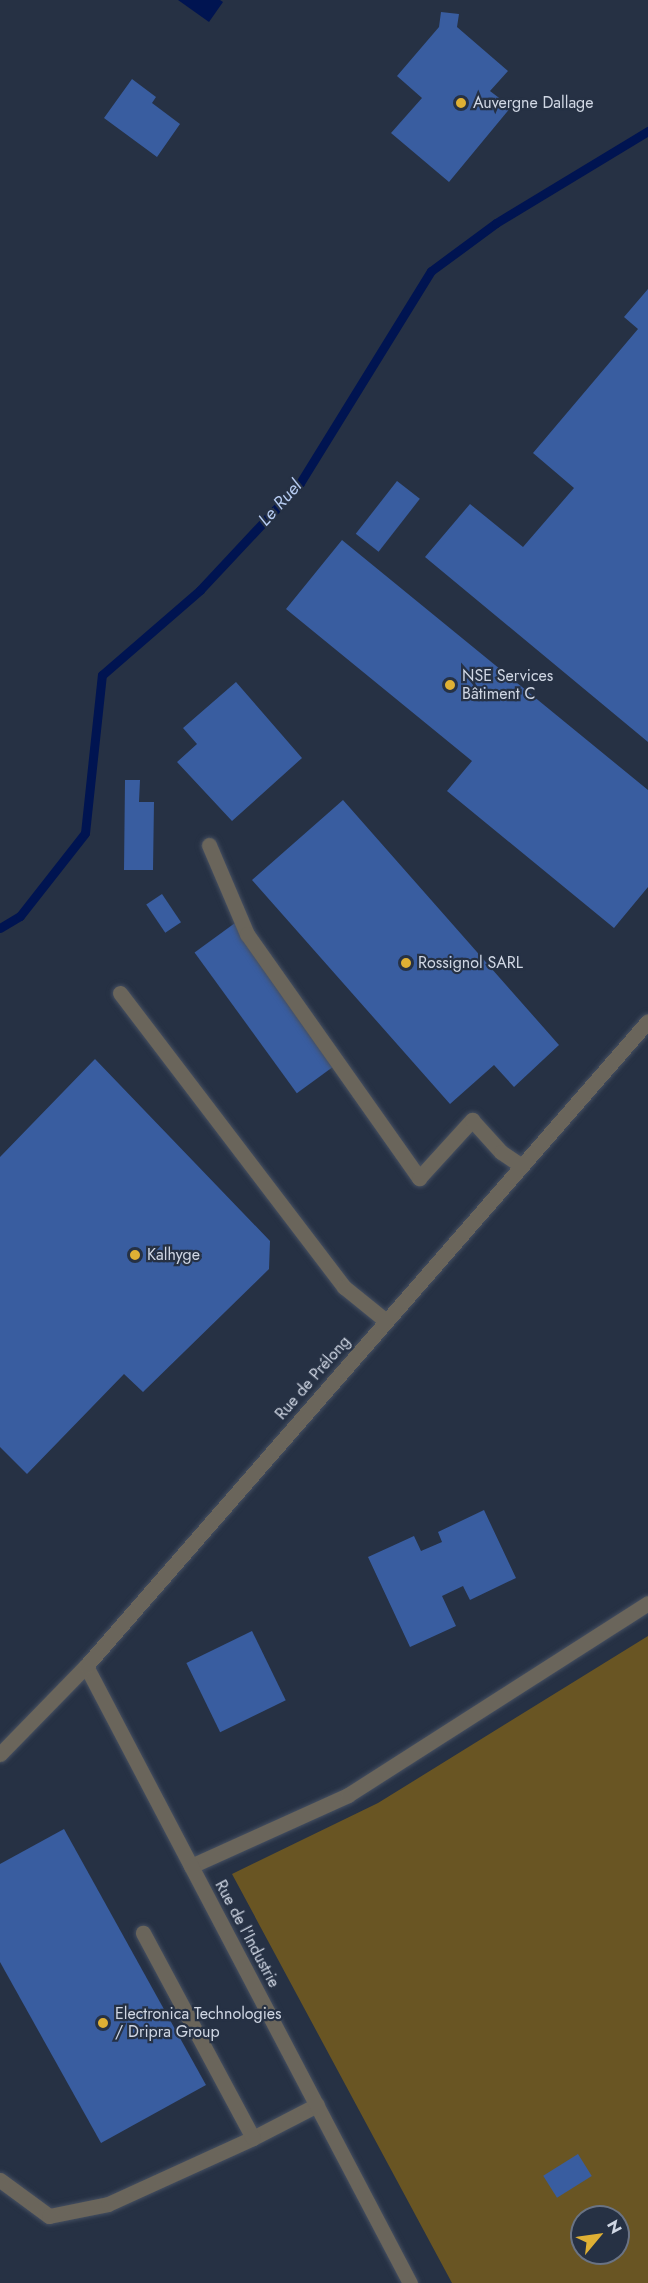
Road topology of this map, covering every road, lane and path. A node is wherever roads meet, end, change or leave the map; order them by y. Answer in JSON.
{"nodes":[{"id":1,"x":209,"y":845,"type":"dead end"},
{"id":2,"x":120,"y":993,"type":"dead end"},
{"id":3,"x":648,"y":1021,"type":"edge"},
{"id":4,"x":522,"y":1166,"type":"junction"},
{"id":5,"x":386,"y":1321,"type":"junction"},
{"id":6,"x":648,"y":1603,"type":"edge"},
{"id":7,"x":86,"y":1666,"type":"junction"},
{"id":8,"x":0,"y":1754,"type":"edge"},
{"id":9,"x":191,"y":1866,"type":"junction"},
{"id":10,"x":143,"y":1934,"type":"dead end"},
{"id":11,"x":316,"y":2105,"type":"junction"},
{"id":12,"x":253,"y":2138,"type":"junction"},
{"id":13,"x":0,"y":2180,"type":"edge"},
{"id":14,"x":410,"y":2283,"type":"edge"}],
"edges":[{"from":1,"to":4,"type":"street"},
{"from":2,"to":5,"type":"street"},
{"from":3,"to":4,"type":"street","name":"Rue de Prélong"},
{"from":4,"to":5,"type":"street","name":"Rue de Prélong"},
{"from":5,"to":7,"type":"street","name":"Rue de Prélong"},
{"from":6,"to":9,"type":"street"},
{"from":7,"to":8,"type":"street","name":"Rue de Prélong"},
{"from":7,"to":9,"type":"street","name":"Rue de l'Industrie"},
{"from":9,"to":11,"type":"street","name":"Rue de l'Industrie"},
{"from":10,"to":12,"type":"street"},
{"from":11,"to":12,"type":"street"},
{"from":11,"to":14,"type":"street","name":"Rue de l'Industrie"},
{"from":12,"to":13,"type":"street"}]}
